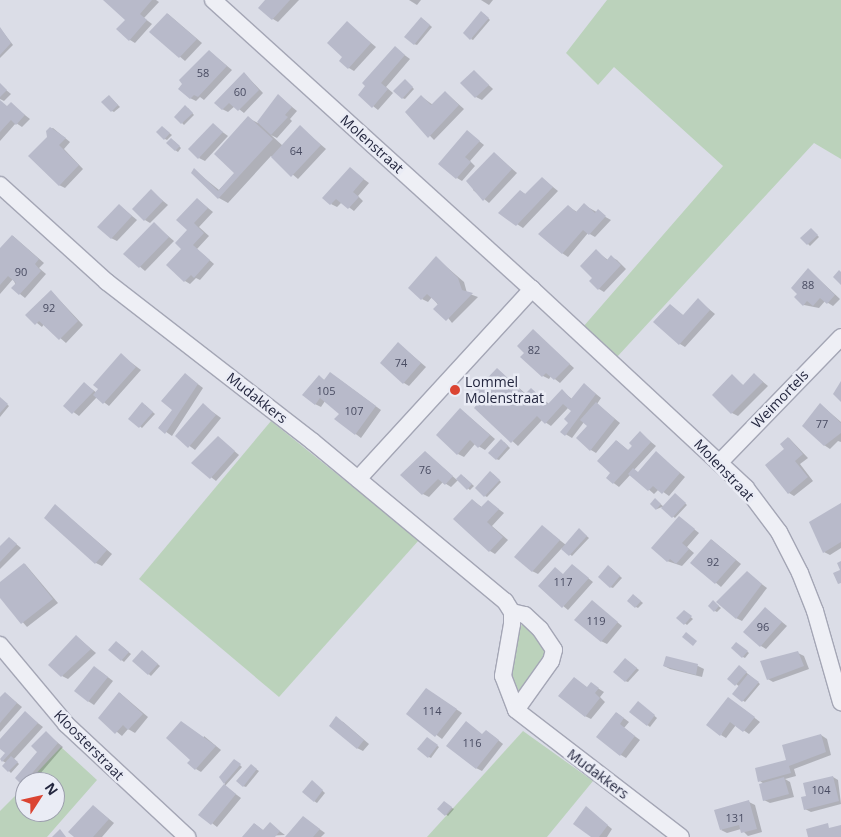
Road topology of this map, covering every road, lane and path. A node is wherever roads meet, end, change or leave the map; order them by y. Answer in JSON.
{"nodes":[{"id":1,"x":212,"y":0,"type":"edge"},
{"id":2,"x":0,"y":185,"type":"edge"},
{"id":3,"x":532,"y":289,"type":"junction"},
{"id":4,"x":841,"y":336,"type":"edge"},
{"id":5,"x":720,"y":462,"type":"junction"},
{"id":6,"x":358,"y":479,"type":"junction"},
{"id":7,"x":512,"y":612,"type":"junction"},
{"id":8,"x":0,"y":645,"type":"edge"},
{"id":9,"x":841,"y":702,"type":"edge"},
{"id":10,"x":516,"y":710,"type":"junction"},
{"id":11,"x":188,"y":837,"type":"edge"},
{"id":12,"x":680,"y":837,"type":"edge"}],
"edges":[{"from":1,"to":3,"type":"street","name":"Molenstraat"},
{"from":2,"to":6,"type":"street","name":"Mudakkers"},
{"from":3,"to":5,"type":"street","name":"Molenstraat"},
{"from":3,"to":6,"type":"street"},
{"from":4,"to":5,"type":"street","name":"Weimortels"},
{"from":5,"to":9,"type":"street","name":"Molenstraat"},
{"from":6,"to":7,"type":"street","name":"Mudakkers"},
{"from":7,"to":10,"type":"street"},
{"from":7,"to":10,"type":"street","name":"Mudakkers"},
{"from":8,"to":11,"type":"street","name":"Kloosterstraat"},
{"from":10,"to":12,"type":"street","name":"Mudakkers"}]}
